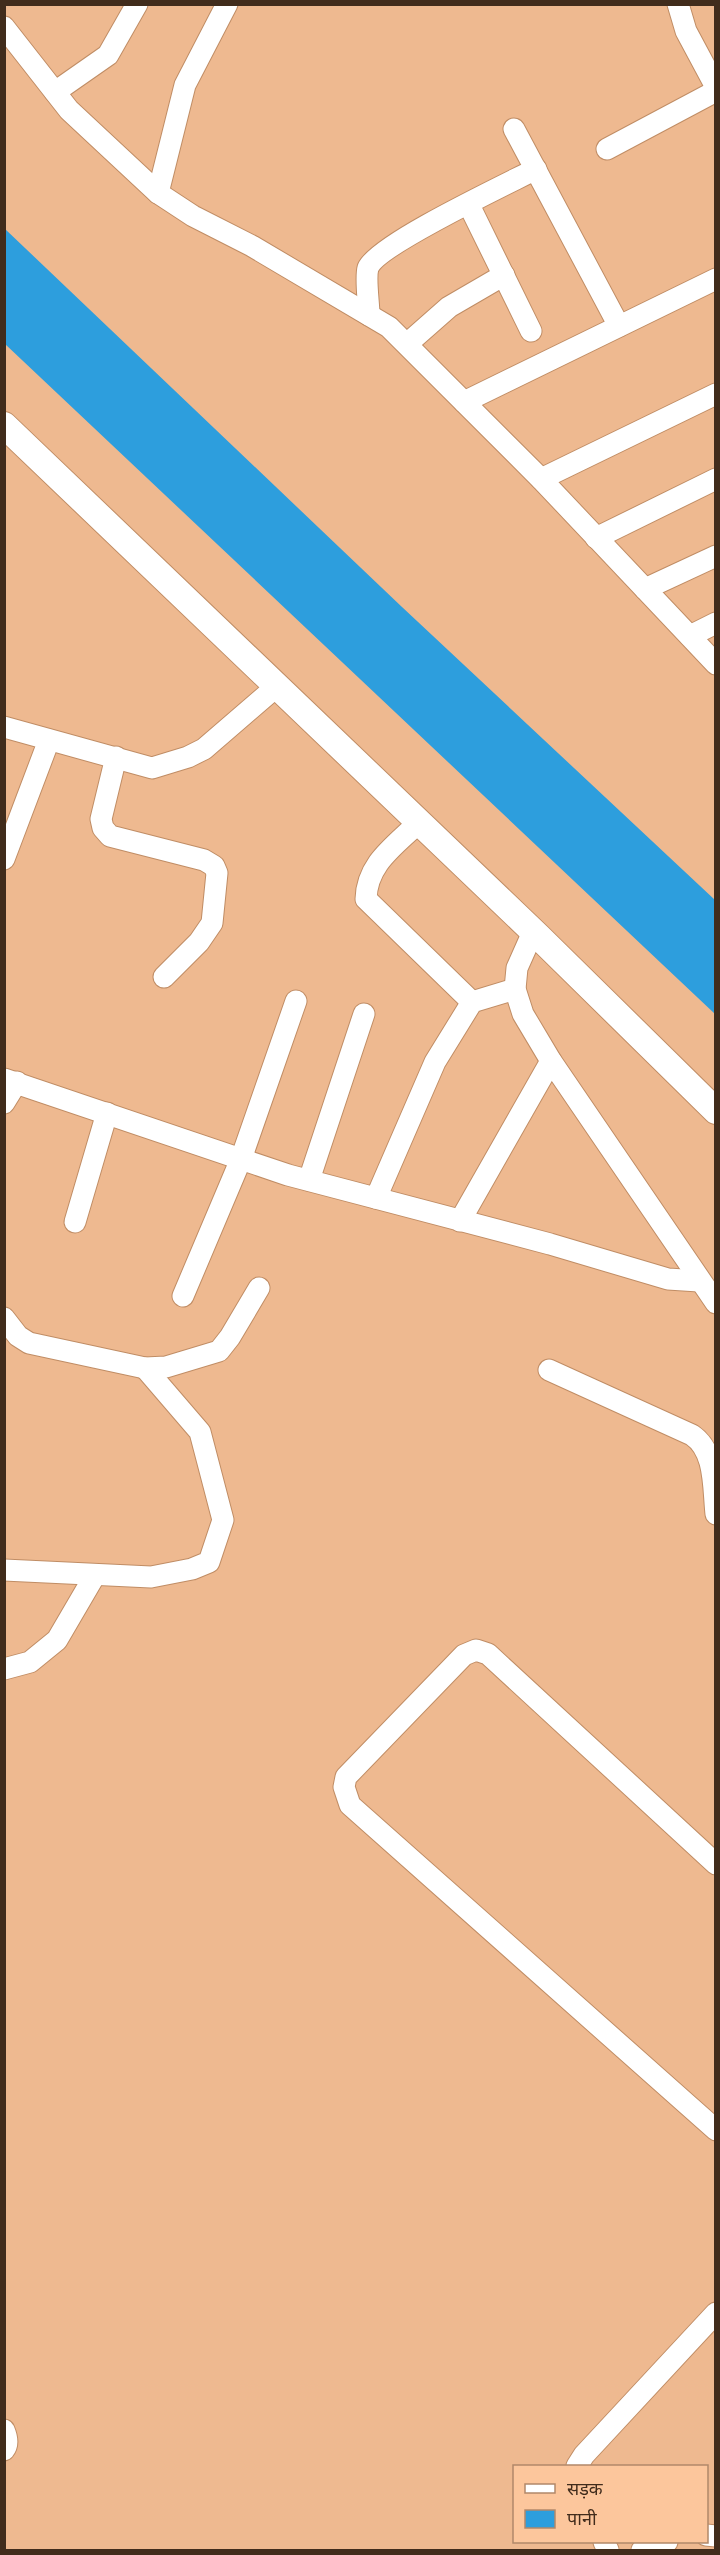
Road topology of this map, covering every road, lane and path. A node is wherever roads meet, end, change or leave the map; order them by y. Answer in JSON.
{"nodes":[{"id":1,"x":136,"y":4,"type":"edge"},
{"id":2,"x":227,"y":4,"type":"edge"},
{"id":3,"x":678,"y":4,"type":"edge"},
{"id":4,"x":4,"y":27,"type":"edge"},
{"id":5,"x":716,"y":89,"type":"edge"},
{"id":6,"x":55,"y":92,"type":"junction"},
{"id":7,"x":514,"y":129,"type":"dead end"},
{"id":8,"x":607,"y":149,"type":"dead end"},
{"id":9,"x":536,"y":169,"type":"junction"},
{"id":10,"x":158,"y":193,"type":"junction"},
{"id":11,"x":469,"y":205,"type":"junction"},
{"id":12,"x":504,"y":275,"type":"junction"},
{"id":13,"x":716,"y":279,"type":"edge"},
{"id":14,"x":369,"y":315,"type":"junction"},
{"id":15,"x":619,"y":326,"type":"junction"},
{"id":16,"x":531,"y":331,"type":"dead end"},
{"id":17,"x":407,"y":344,"type":"junction"},
{"id":18,"x":716,"y":394,"type":"edge"},
{"id":19,"x":464,"y":402,"type":"junction"},
{"id":20,"x":4,"y":425,"type":"edge"},
{"id":21,"x":541,"y":479,"type":"junction"},
{"id":22,"x":716,"y":479,"type":"edge"},
{"id":23,"x":596,"y":538,"type":"junction"},
{"id":24,"x":716,"y":556,"type":"edge"},
{"id":25,"x":645,"y":589,"type":"junction"},
{"id":26,"x":716,"y":623,"type":"edge"},
{"id":27,"x":690,"y":636,"type":"junction"},
{"id":28,"x":716,"y":664,"type":"edge"},
{"id":29,"x":277,"y":686,"type":"junction"},
{"id":30,"x":4,"y":727,"type":"edge"},
{"id":31,"x":49,"y":740,"type":"junction"},
{"id":32,"x":116,"y":758,"type":"junction"},
{"id":33,"x":419,"y":822,"type":"junction"},
{"id":34,"x":4,"y":859,"type":"edge"},
{"id":35,"x":533,"y":932,"type":"junction"},
{"id":36,"x":165,"y":977,"type":"dead end"},
{"id":37,"x":515,"y":989,"type":"junction"},
{"id":38,"x":296,"y":1001,"type":"dead end"},
{"id":39,"x":472,"y":1002,"type":"junction"},
{"id":40,"x":364,"y":1014,"type":"dead end"},
{"id":41,"x":550,"y":1061,"type":"junction"},
{"id":42,"x":11,"y":1081,"type":"edge"},
{"id":43,"x":4,"y":1102,"type":"edge"},
{"id":44,"x":716,"y":1112,"type":"edge"},
{"id":45,"x":107,"y":1113,"type":"junction"},
{"id":46,"x":241,"y":1159,"type":"junction"},
{"id":47,"x":309,"y":1180,"type":"junction"},
{"id":48,"x":376,"y":1198,"type":"junction"},
{"id":49,"x":460,"y":1221,"type":"junction"},
{"id":50,"x":75,"y":1222,"type":"dead end"},
{"id":51,"x":699,"y":1281,"type":"junction"},
{"id":52,"x":259,"y":1288,"type":"dead end"},
{"id":53,"x":183,"y":1296,"type":"dead end"},
{"id":54,"x":716,"y":1303,"type":"edge"},
{"id":55,"x":4,"y":1318,"type":"edge"},
{"id":56,"x":145,"y":1368,"type":"junction"},
{"id":57,"x":549,"y":1370,"type":"dead end"},
{"id":58,"x":716,"y":1514,"type":"edge"},
{"id":59,"x":4,"y":1570,"type":"edge"},
{"id":60,"x":94,"y":1575,"type":"junction"},
{"id":61,"x":4,"y":1669,"type":"edge"},
{"id":62,"x":716,"y":1864,"type":"edge"},
{"id":63,"x":716,"y":2130,"type":"edge"},
{"id":64,"x":716,"y":2313,"type":"edge"},
{"id":65,"x":4,"y":2430,"type":"edge"},
{"id":66,"x":4,"y":2450,"type":"edge"},
{"id":67,"x":579,"y":2465,"type":"edge"},
{"id":68,"x":661,"y":2543,"type":"edge"},
{"id":69,"x":642,"y":2550,"type":"edge"}],
"edges":[{"from":1,"to":6,"type":"street"},
{"from":2,"to":10,"type":"street"},
{"from":3,"to":5,"type":"street"},
{"from":4,"to":6,"type":"street"},
{"from":5,"to":8,"type":"street"},
{"from":6,"to":10,"type":"street"},
{"from":7,"to":9,"type":"street"},
{"from":9,"to":11,"type":"street"},
{"from":9,"to":15,"type":"street"},
{"from":10,"to":14,"type":"street"},
{"from":11,"to":12,"type":"street"},
{"from":11,"to":14,"type":"street"},
{"from":12,"to":16,"type":"street"},
{"from":12,"to":17,"type":"street"},
{"from":13,"to":15,"type":"street"},
{"from":14,"to":17,"type":"street"},
{"from":15,"to":19,"type":"street"},
{"from":17,"to":19,"type":"street"},
{"from":18,"to":21,"type":"street"},
{"from":19,"to":21,"type":"street"},
{"from":20,"to":29,"type":"street"},
{"from":21,"to":23,"type":"street"},
{"from":22,"to":23,"type":"street"},
{"from":23,"to":25,"type":"street"},
{"from":24,"to":25,"type":"street"},
{"from":25,"to":27,"type":"street"},
{"from":26,"to":27,"type":"street"},
{"from":27,"to":28,"type":"street"},
{"from":29,"to":32,"type":"street"},
{"from":29,"to":33,"type":"street"},
{"from":30,"to":31,"type":"street"},
{"from":31,"to":32,"type":"street"},
{"from":31,"to":34,"type":"street"},
{"from":32,"to":36,"type":"street"},
{"from":33,"to":35,"type":"street"},
{"from":33,"to":39,"type":"street"},
{"from":35,"to":37,"type":"street"},
{"from":35,"to":44,"type":"street"},
{"from":37,"to":39,"type":"street"},
{"from":37,"to":41,"type":"street"},
{"from":38,"to":46,"type":"street"},
{"from":39,"to":48,"type":"street"},
{"from":40,"to":47,"type":"street"},
{"from":41,"to":49,"type":"street"},
{"from":41,"to":51,"type":"street"},
{"from":42,"to":43,"type":"street"},
{"from":42,"to":45,"type":"street"},
{"from":45,"to":46,"type":"street"},
{"from":45,"to":50,"type":"street"},
{"from":46,"to":47,"type":"street"},
{"from":46,"to":53,"type":"street"},
{"from":47,"to":48,"type":"street"},
{"from":48,"to":49,"type":"street"},
{"from":49,"to":51,"type":"street"},
{"from":51,"to":54,"type":"street"},
{"from":52,"to":56,"type":"street"},
{"from":55,"to":56,"type":"street"},
{"from":56,"to":60,"type":"street"},
{"from":57,"to":58,"type":"street"},
{"from":59,"to":60,"type":"street"},
{"from":60,"to":61,"type":"street"},
{"from":62,"to":63,"type":"street"},
{"from":64,"to":67,"type":"street"},
{"from":65,"to":66,"type":"street"},
{"from":68,"to":69,"type":"street"}]}
